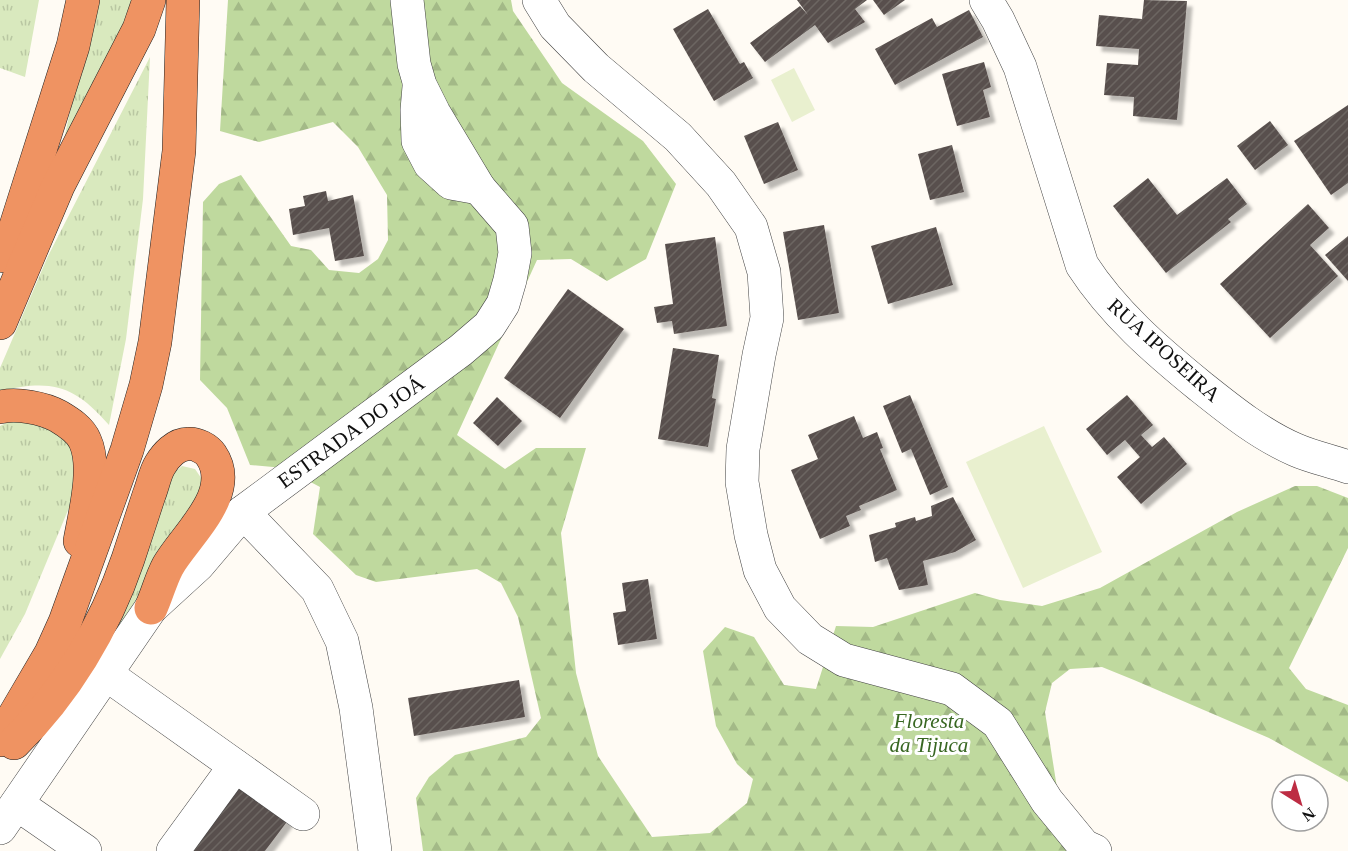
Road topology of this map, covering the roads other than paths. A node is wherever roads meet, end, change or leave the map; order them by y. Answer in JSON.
{"nodes":[{"id":1,"x":83,"y":0,"type":"edge"},
{"id":2,"x":149,"y":0,"type":"edge"},
{"id":3,"x":183,"y":0,"type":"edge"},
{"id":4,"x":407,"y":0,"type":"edge"},
{"id":5,"x":539,"y":0,"type":"edge"},
{"id":6,"x":986,"y":0,"type":"edge"},
{"id":7,"x":0,"y":266,"type":"edge"},
{"id":8,"x":0,"y":323,"type":"edge"},
{"id":9,"x":0,"y":407,"type":"edge"},
{"id":10,"x":1348,"y":467,"type":"edge"},
{"id":11,"x":243,"y":512,"type":"junction"},
{"id":12,"x":151,"y":608,"type":"junction"},
{"id":13,"x":65,"y":622,"type":"junction"},
{"id":14,"x":106,"y":675,"type":"junction"},
{"id":15,"x":0,"y":740,"type":"edge"},
{"id":16,"x":0,"y":757,"type":"edge"},
{"id":17,"x":235,"y":766,"type":"junction"},
{"id":18,"x":303,"y":814,"type":"dead end"},
{"id":19,"x":9,"y":816,"type":"edge"},
{"id":20,"x":85,"y":851,"type":"edge"},
{"id":21,"x":173,"y":851,"type":"edge"},
{"id":22,"x":375,"y":851,"type":"edge"},
{"id":23,"x":1095,"y":851,"type":"edge"}],
"edges":[{"from":1,"to":7,"type":"highway"},
{"from":2,"to":8,"type":"highway"},
{"from":3,"to":13,"type":"highway"},
{"from":4,"to":11,"type":"street","name":"ESTRADA DO JOÁ"},
{"from":5,"to":23,"type":"street"},
{"from":6,"to":10,"type":"street","name":"RUA IPOSEIRA"},
{"from":9,"to":13,"type":"highway"},
{"from":11,"to":12,"type":"street","name":"ESTRADA DO JOÁ"},
{"from":11,"to":22,"type":"street"},
{"from":12,"to":14,"type":"street","name":"ESTRADA DO JOÁ"},
{"from":12,"to":16,"type":"highway"},
{"from":13,"to":15,"type":"highway"},
{"from":14,"to":17,"type":"street"},
{"from":14,"to":19,"type":"street","name":"ESTRADA DO JOÁ"},
{"from":17,"to":18,"type":"street"},
{"from":17,"to":21,"type":"street"},
{"from":19,"to":20,"type":"street"}]}
